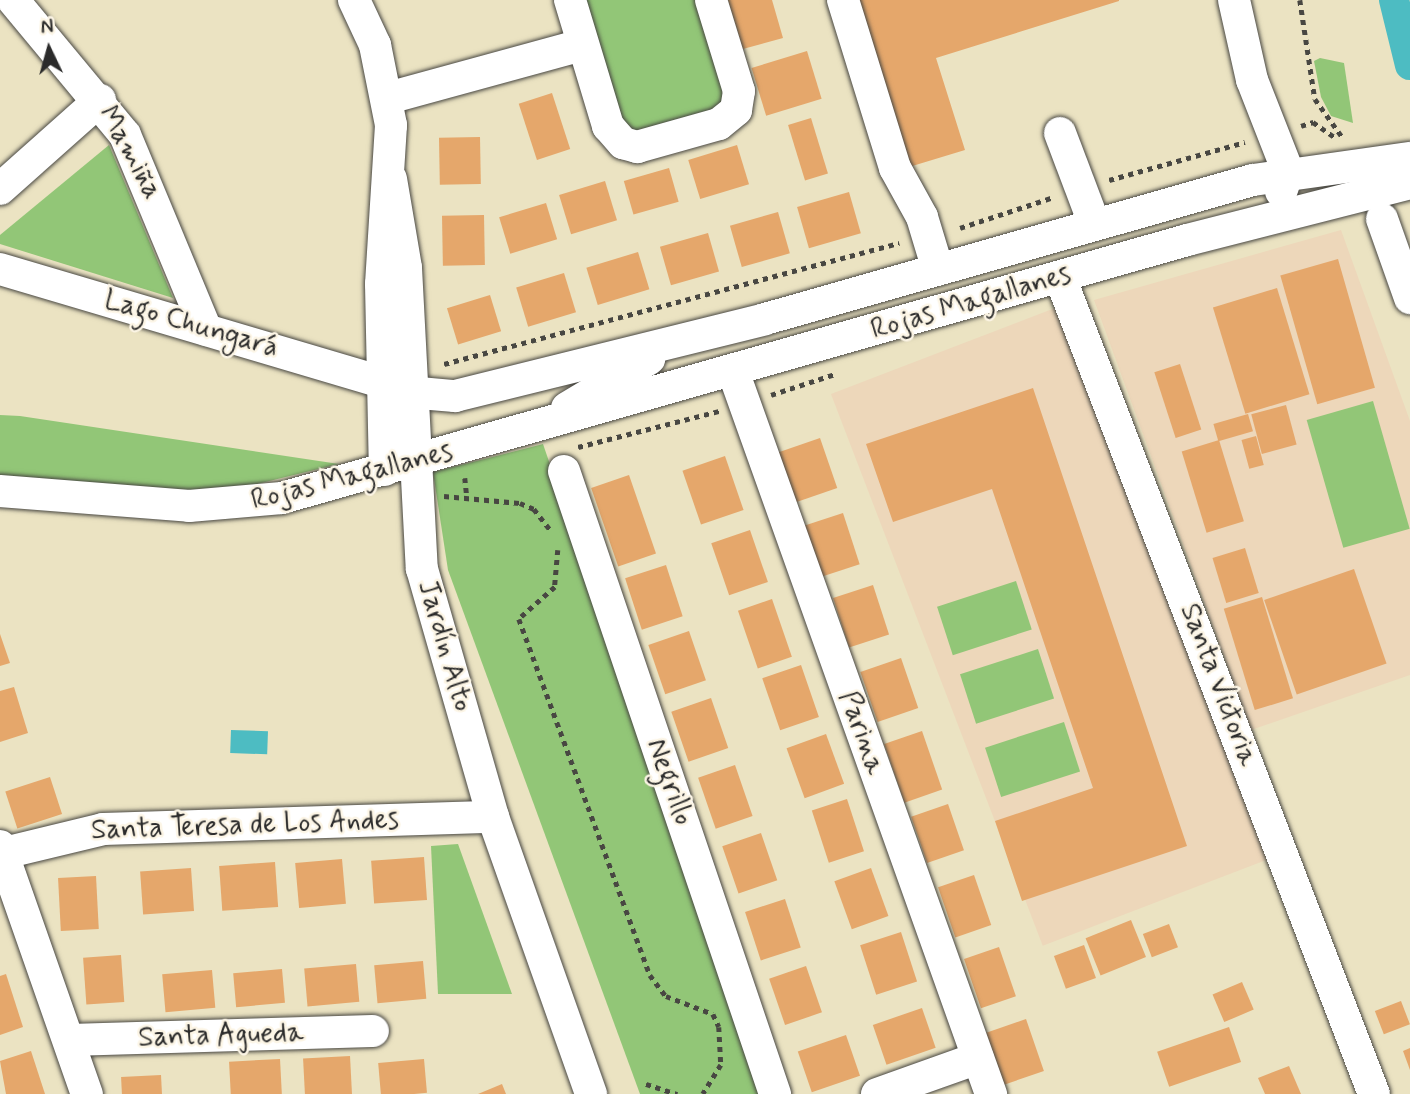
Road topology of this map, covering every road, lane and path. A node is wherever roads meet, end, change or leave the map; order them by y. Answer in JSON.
{"nodes":[{"id":1,"x":13,"y":0,"type":"edge"},
{"id":2,"x":355,"y":0,"type":"edge"},
{"id":3,"x":570,"y":0,"type":"edge"},
{"id":4,"x":711,"y":0,"type":"edge"},
{"id":5,"x":843,"y":0,"type":"edge"},
{"id":6,"x":1234,"y":0,"type":"edge"},
{"id":7,"x":1300,"y":0,"type":"edge"},
{"id":8,"x":582,"y":45,"type":"junction"},
{"id":9,"x":388,"y":99,"type":"junction"},
{"id":10,"x":100,"y":100,"type":"junction"},
{"id":11,"x":1060,"y":133,"type":"dead end"},
{"id":12,"x":1354,"y":169,"type":"junction"},
{"id":13,"x":1407,"y":171,"type":"edge"},
{"id":14,"x":1288,"y":172,"type":"junction"},
{"id":15,"x":0,"y":189,"type":"edge"},
{"id":16,"x":1167,"y":203,"type":"junction"},
{"id":17,"x":1272,"y":218,"type":"junction"},
{"id":18,"x":1382,"y":219,"type":"dead end"},
{"id":19,"x":1094,"y":223,"type":"junction"},
{"id":20,"x":928,"y":235,"type":"junction"},
{"id":21,"x":1186,"y":240,"type":"junction"},
{"id":22,"x":0,"y":269,"type":"edge"},
{"id":23,"x":938,"y":270,"type":"junction"},
{"id":24,"x":1060,"y":277,"type":"junction"},
{"id":25,"x":1410,"y":298,"type":"edge"},
{"id":26,"x":765,"y":319,"type":"junction"},
{"id":27,"x":206,"y":330,"type":"junction"},
{"id":28,"x":698,"y":336,"type":"junction"},
{"id":29,"x":437,"y":366,"type":"dead end"},
{"id":30,"x":733,"y":371,"type":"junction"},
{"id":31,"x":395,"y":386,"type":"junction"},
{"id":32,"x":534,"y":428,"type":"junction"},
{"id":33,"x":564,"y":471,"type":"dead end"},
{"id":34,"x":404,"y":476,"type":"junction"},
{"id":35,"x":463,"y":478,"type":"dead end"},
{"id":36,"x":0,"y":491,"type":"edge"},
{"id":37,"x":467,"y":496,"type":"junction"},
{"id":38,"x":493,"y":817,"type":"junction"},
{"id":39,"x":1,"y":851,"type":"edge"},
{"id":40,"x":373,"y":1031,"type":"dead end"},
{"id":41,"x":69,"y":1040,"type":"junction"},
{"id":42,"x":978,"y":1058,"type":"junction"},
{"id":43,"x":646,"y":1084,"type":"dead end"},
{"id":44,"x":88,"y":1094,"type":"edge"},
{"id":45,"x":591,"y":1094,"type":"edge"},
{"id":46,"x":677,"y":1094,"type":"edge"},
{"id":47,"x":704,"y":1094,"type":"edge"},
{"id":48,"x":775,"y":1094,"type":"edge"},
{"id":49,"x":877,"y":1094,"type":"edge"},
{"id":50,"x":991,"y":1094,"type":"edge"},
{"id":51,"x":1374,"y":1094,"type":"edge"}],
"edges":[{"from":1,"to":10,"type":"street","name":"Mamiña"},
{"from":2,"to":9,"type":"street","name":"Jardín Alto"},
{"from":3,"to":8,"type":"street"},
{"from":4,"to":8,"type":"street"},
{"from":5,"to":20,"type":"street"},
{"from":6,"to":14,"type":"street"},
{"from":7,"to":12,"type":"path"},
{"from":8,"to":9,"type":"street"},
{"from":9,"to":31,"type":"street","name":"Jardín Alto"},
{"from":10,"to":15,"type":"street"},
{"from":10,"to":27,"type":"street","name":"Mamiña"},
{"from":11,"to":19,"type":"street"},
{"from":12,"to":13,"type":"street","name":"Rojas Magallanes"},
{"from":12,"to":14,"type":"street","name":"Rojas Magallanes"},
{"from":13,"to":17,"type":"street","name":"Rojas Magallanes"},
{"from":14,"to":16,"type":"street","name":"Rojas Magallanes"},
{"from":14,"to":17,"type":"street"},
{"from":16,"to":19,"type":"street","name":"Rojas Magallanes"},
{"from":16,"to":21,"type":"street"},
{"from":17,"to":21,"type":"street","name":"Rojas Magallanes"},
{"from":18,"to":25,"type":"street"},
{"from":19,"to":23,"type":"street","name":"Rojas Magallanes"},
{"from":20,"to":23,"type":"street"},
{"from":20,"to":29,"type":"path"},
{"from":21,"to":24,"type":"street","name":"Rojas Magallanes"},
{"from":22,"to":27,"type":"street","name":"Lago Chungará"},
{"from":23,"to":26,"type":"street","name":"Rojas Magallanes"},
{"from":24,"to":30,"type":"street","name":"Rojas Magallanes"},
{"from":24,"to":51,"type":"street","name":"Santa Victoria"},
{"from":26,"to":28,"type":"street","name":"Rojas Magallanes"},
{"from":26,"to":30,"type":"street"},
{"from":27,"to":31,"type":"street","name":"Lago Chungará"},
{"from":28,"to":31,"type":"street","name":"Rojas Magallanes"},
{"from":28,"to":32,"type":"street","name":"Rojas Magallanes"},
{"from":30,"to":32,"type":"street","name":"Rojas Magallanes"},
{"from":30,"to":42,"type":"street","name":"Parina"},
{"from":31,"to":34,"type":"street","name":"Jardín Alto"},
{"from":32,"to":34,"type":"street","name":"Rojas Magallanes"},
{"from":33,"to":48,"type":"street","name":"Negrillo"},
{"from":34,"to":36,"type":"street","name":"Rojas Magallanes"},
{"from":34,"to":37,"type":"path"},
{"from":34,"to":38,"type":"street","name":"Jardín Alto"},
{"from":35,"to":37,"type":"path"},
{"from":37,"to":47,"type":"path"},
{"from":38,"to":39,"type":"street","name":"Santa Teresa de Los Andes"},
{"from":38,"to":45,"type":"street","name":"Jardín Alto"},
{"from":39,"to":41,"type":"street"},
{"from":40,"to":41,"type":"street","name":"Santa Agueda"},
{"from":41,"to":44,"type":"street"},
{"from":42,"to":49,"type":"street"},
{"from":42,"to":50,"type":"street","name":"Parina"},
{"from":43,"to":46,"type":"path"}]}
